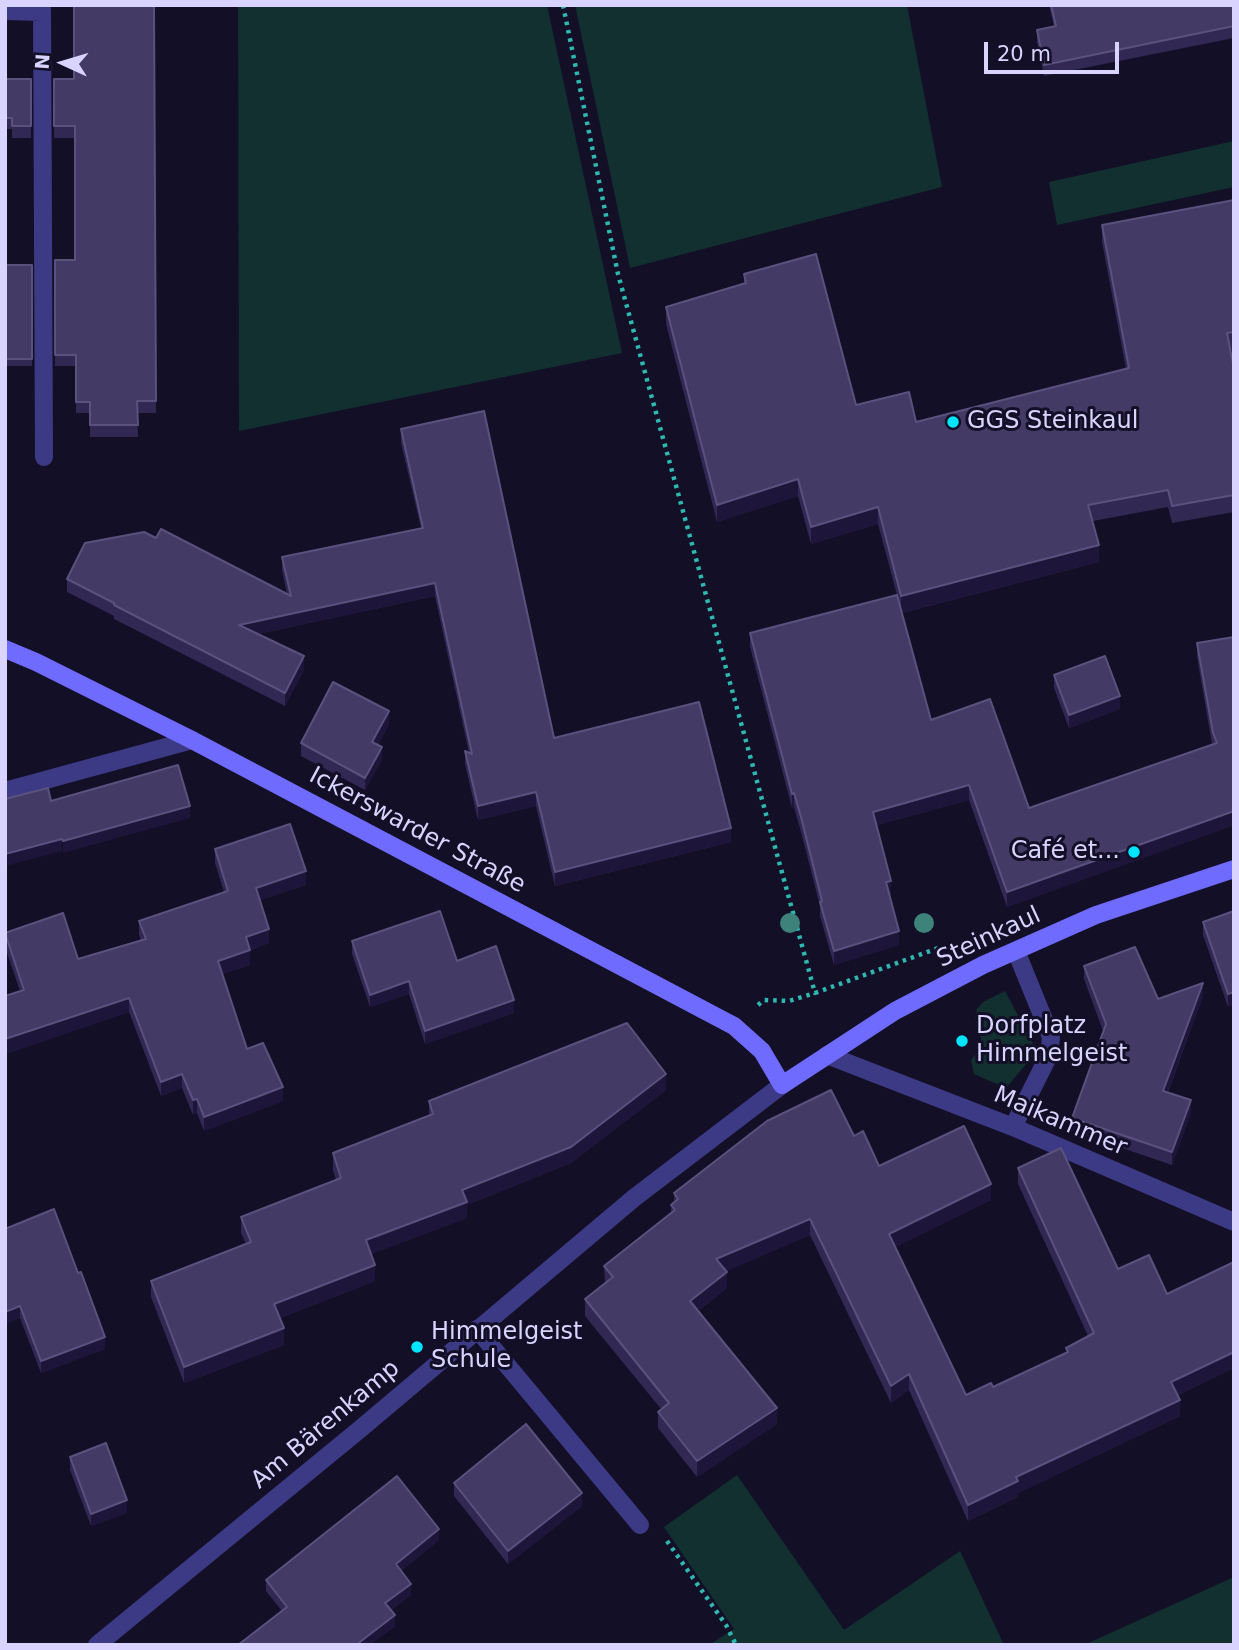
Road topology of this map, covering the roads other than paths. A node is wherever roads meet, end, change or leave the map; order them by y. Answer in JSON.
{"nodes":[{"id":1,"x":42,"y":8,"type":"edge"},
{"id":2,"x":5,"y":12,"type":"edge"},
{"id":3,"x":44,"y":457,"type":"dead end"},
{"id":4,"x":5,"y":649,"type":"edge"},
{"id":5,"x":192,"y":740,"type":"junction"},
{"id":6,"x":5,"y":791,"type":"edge"},
{"id":7,"x":1234,"y":869,"type":"edge"},
{"id":8,"x":1016,"y":951,"type":"junction"},
{"id":9,"x":827,"y":1055,"type":"junction"},
{"id":10,"x":782,"y":1085,"type":"junction"},
{"id":11,"x":1013,"y":1127,"type":"junction"},
{"id":12,"x":1234,"y":1222,"type":"edge"},
{"id":13,"x":477,"y":1329,"type":"junction"},
{"id":14,"x":640,"y":1525,"type":"road end"},
{"id":15,"x":97,"y":1645,"type":"edge"}],
"edges":[{"from":1,"to":2,"type":"street"},
{"from":1,"to":3,"type":"street"},
{"from":4,"to":5,"type":"street","name":"Ickerswarder Straße"},
{"from":5,"to":6,"type":"street"},
{"from":5,"to":10,"type":"street","name":"Ickerswarder Straße"},
{"from":7,"to":8,"type":"street","name":"Steinkaul"},
{"from":8,"to":9,"type":"street","name":"Steinkaul"},
{"from":8,"to":11,"type":"street"},
{"from":9,"to":10,"type":"street","name":"Steinkaul"},
{"from":9,"to":11,"type":"street","name":"Maikammer"},
{"from":10,"to":13,"type":"street","name":"Am Bärenkamp"},
{"from":11,"to":12,"type":"street","name":"Maikammer"},
{"from":13,"to":14,"type":"street"},
{"from":13,"to":15,"type":"street","name":"Am Bärenkamp"}]}
